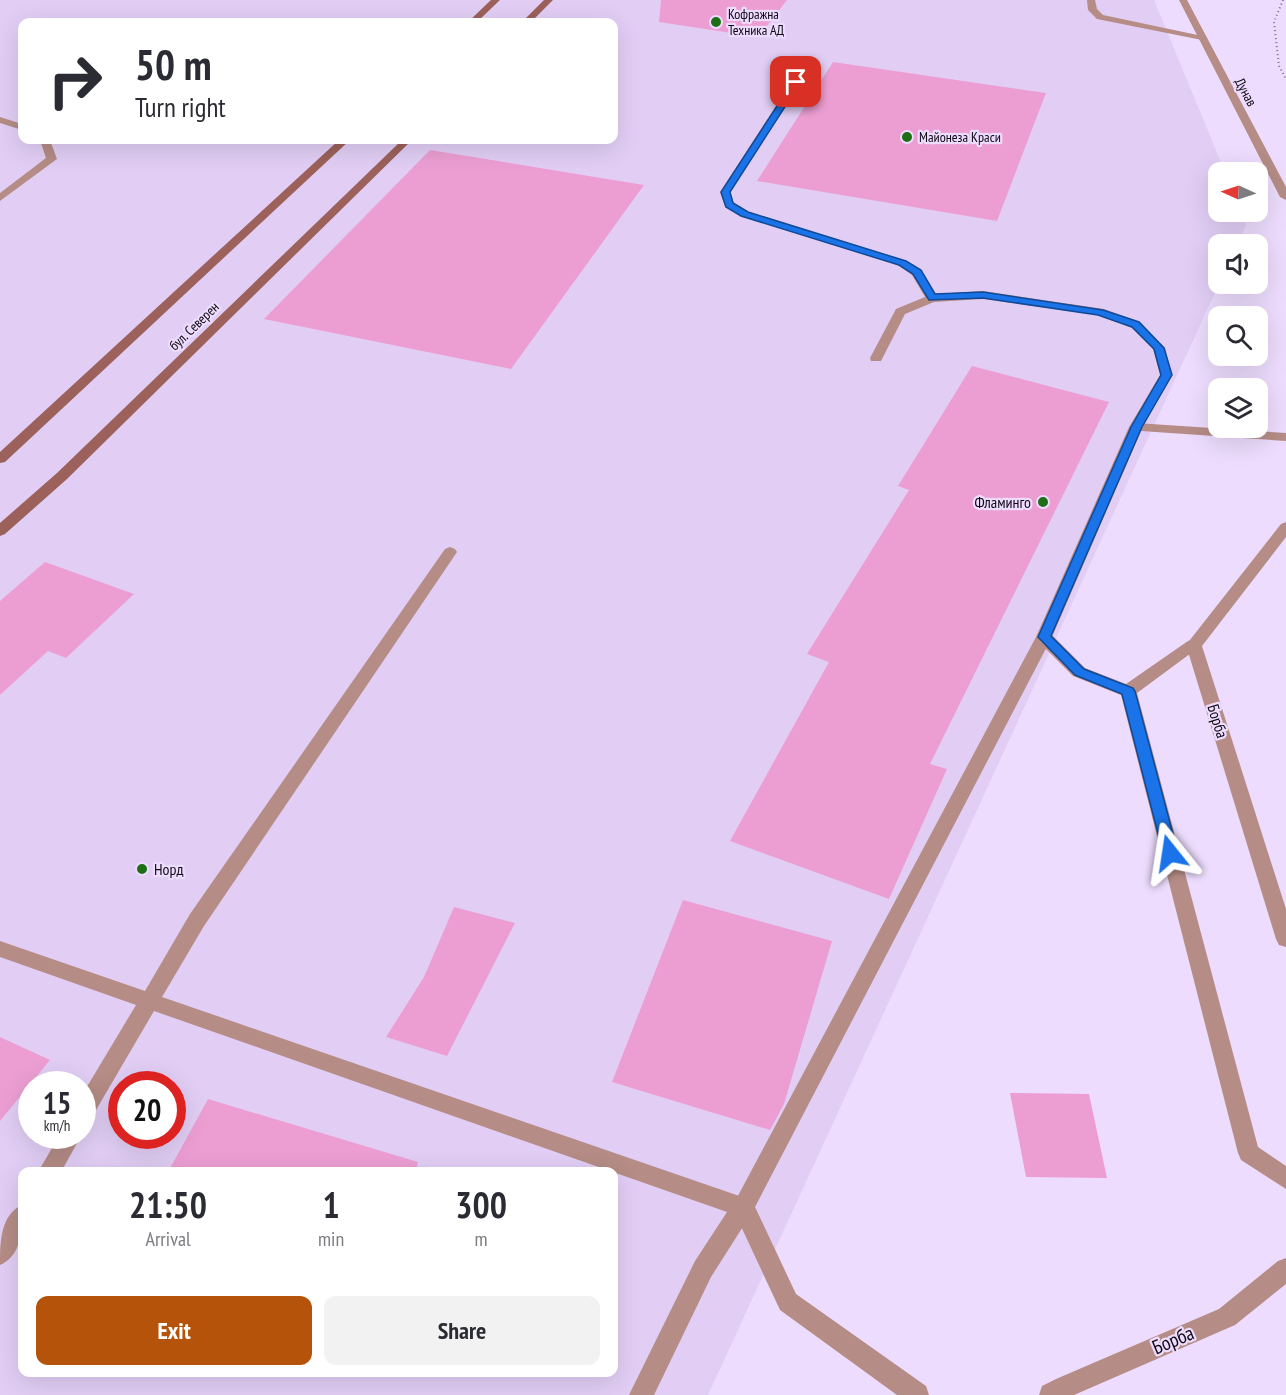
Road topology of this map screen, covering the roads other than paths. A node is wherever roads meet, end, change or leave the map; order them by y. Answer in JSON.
{"nodes":[{"id":1,"x":496,"y":0,"type":"edge"},
{"id":2,"x":549,"y":0,"type":"edge"},
{"id":3,"x":1091,"y":0,"type":"edge"},
{"id":4,"x":1183,"y":0,"type":"edge"},
{"id":5,"x":476,"y":18,"type":"edge"},
{"id":6,"x":530,"y":18,"type":"edge"},
{"id":7,"x":1202,"y":37,"type":"junction"},
{"id":8,"x":808,"y":64,"type":"dead end"},
{"id":9,"x":0,"y":120,"type":"edge"},
{"id":10,"x":18,"y":126,"type":"edge"},
{"id":11,"x":46,"y":144,"type":"edge"},
{"id":12,"x":341,"y":144,"type":"edge"},
{"id":13,"x":402,"y":144,"type":"edge"},
{"id":14,"x":1286,"y":197,"type":"edge"},
{"id":15,"x":0,"y":198,"type":"edge"},
{"id":16,"x":932,"y":298,"type":"junction"},
{"id":17,"x":876,"y":358,"type":"dead end"},
{"id":18,"x":1136,"y":427,"type":"junction"},
{"id":19,"x":1286,"y":437,"type":"edge"},
{"id":20,"x":0,"y":459,"type":"edge"},
{"id":21,"x":1286,"y":527,"type":"edge"},
{"id":22,"x":0,"y":531,"type":"edge"},
{"id":23,"x":450,"y":552,"type":"dead end"},
{"id":24,"x":1044,"y":637,"type":"junction"},
{"id":25,"x":1194,"y":645,"type":"junction"},
{"id":26,"x":1128,"y":691,"type":"junction"},
{"id":27,"x":1286,"y":939,"type":"edge"},
{"id":28,"x":0,"y":949,"type":"edge"},
{"id":29,"x":150,"y":1001,"type":"junction"},
{"id":30,"x":96,"y":1092,"type":"edge"},
{"id":31,"x":62,"y":1149,"type":"edge"},
{"id":32,"x":52,"y":1167,"type":"edge"},
{"id":33,"x":1286,"y":1179,"type":"edge"},
{"id":34,"x":743,"y":1207,"type":"junction"},
{"id":35,"x":18,"y":1223,"type":"edge"},
{"id":36,"x":0,"y":1254,"type":"edge"},
{"id":37,"x":1286,"y":1269,"type":"edge"},
{"id":38,"x":641,"y":1395,"type":"edge"},
{"id":39,"x":916,"y":1395,"type":"edge"},
{"id":40,"x":1050,"y":1395,"type":"edge"}],
"edges":[{"from":1,"to":5,"type":"main road"},
{"from":2,"to":6,"type":"main road"},
{"from":3,"to":7,"type":"street"},
{"from":4,"to":7,"type":"street","name":"Дунав"},
{"from":7,"to":14,"type":"street","name":"Дунав"},
{"from":8,"to":16,"type":"street"},
{"from":9,"to":10,"type":"street"},
{"from":11,"to":15,"type":"street"},
{"from":12,"to":20,"type":"main road"},
{"from":13,"to":22,"type":"main road","name":"бул. Северен"},
{"from":16,"to":17,"type":"street"},
{"from":16,"to":18,"type":"street"},
{"from":18,"to":19,"type":"street"},
{"from":18,"to":24,"type":"street"},
{"from":21,"to":25,"type":"street"},
{"from":23,"to":29,"type":"street"},
{"from":24,"to":26,"type":"street"},
{"from":24,"to":34,"type":"street"},
{"from":25,"to":26,"type":"street"},
{"from":25,"to":27,"type":"street","name":"Борба"},
{"from":26,"to":33,"type":"street"},
{"from":28,"to":29,"type":"street"},
{"from":29,"to":30,"type":"street"},
{"from":29,"to":34,"type":"street"},
{"from":31,"to":32,"type":"street"},
{"from":34,"to":38,"type":"street"},
{"from":34,"to":39,"type":"street"},
{"from":35,"to":36,"type":"street"},
{"from":37,"to":40,"type":"street","name":"Борба"}]}
